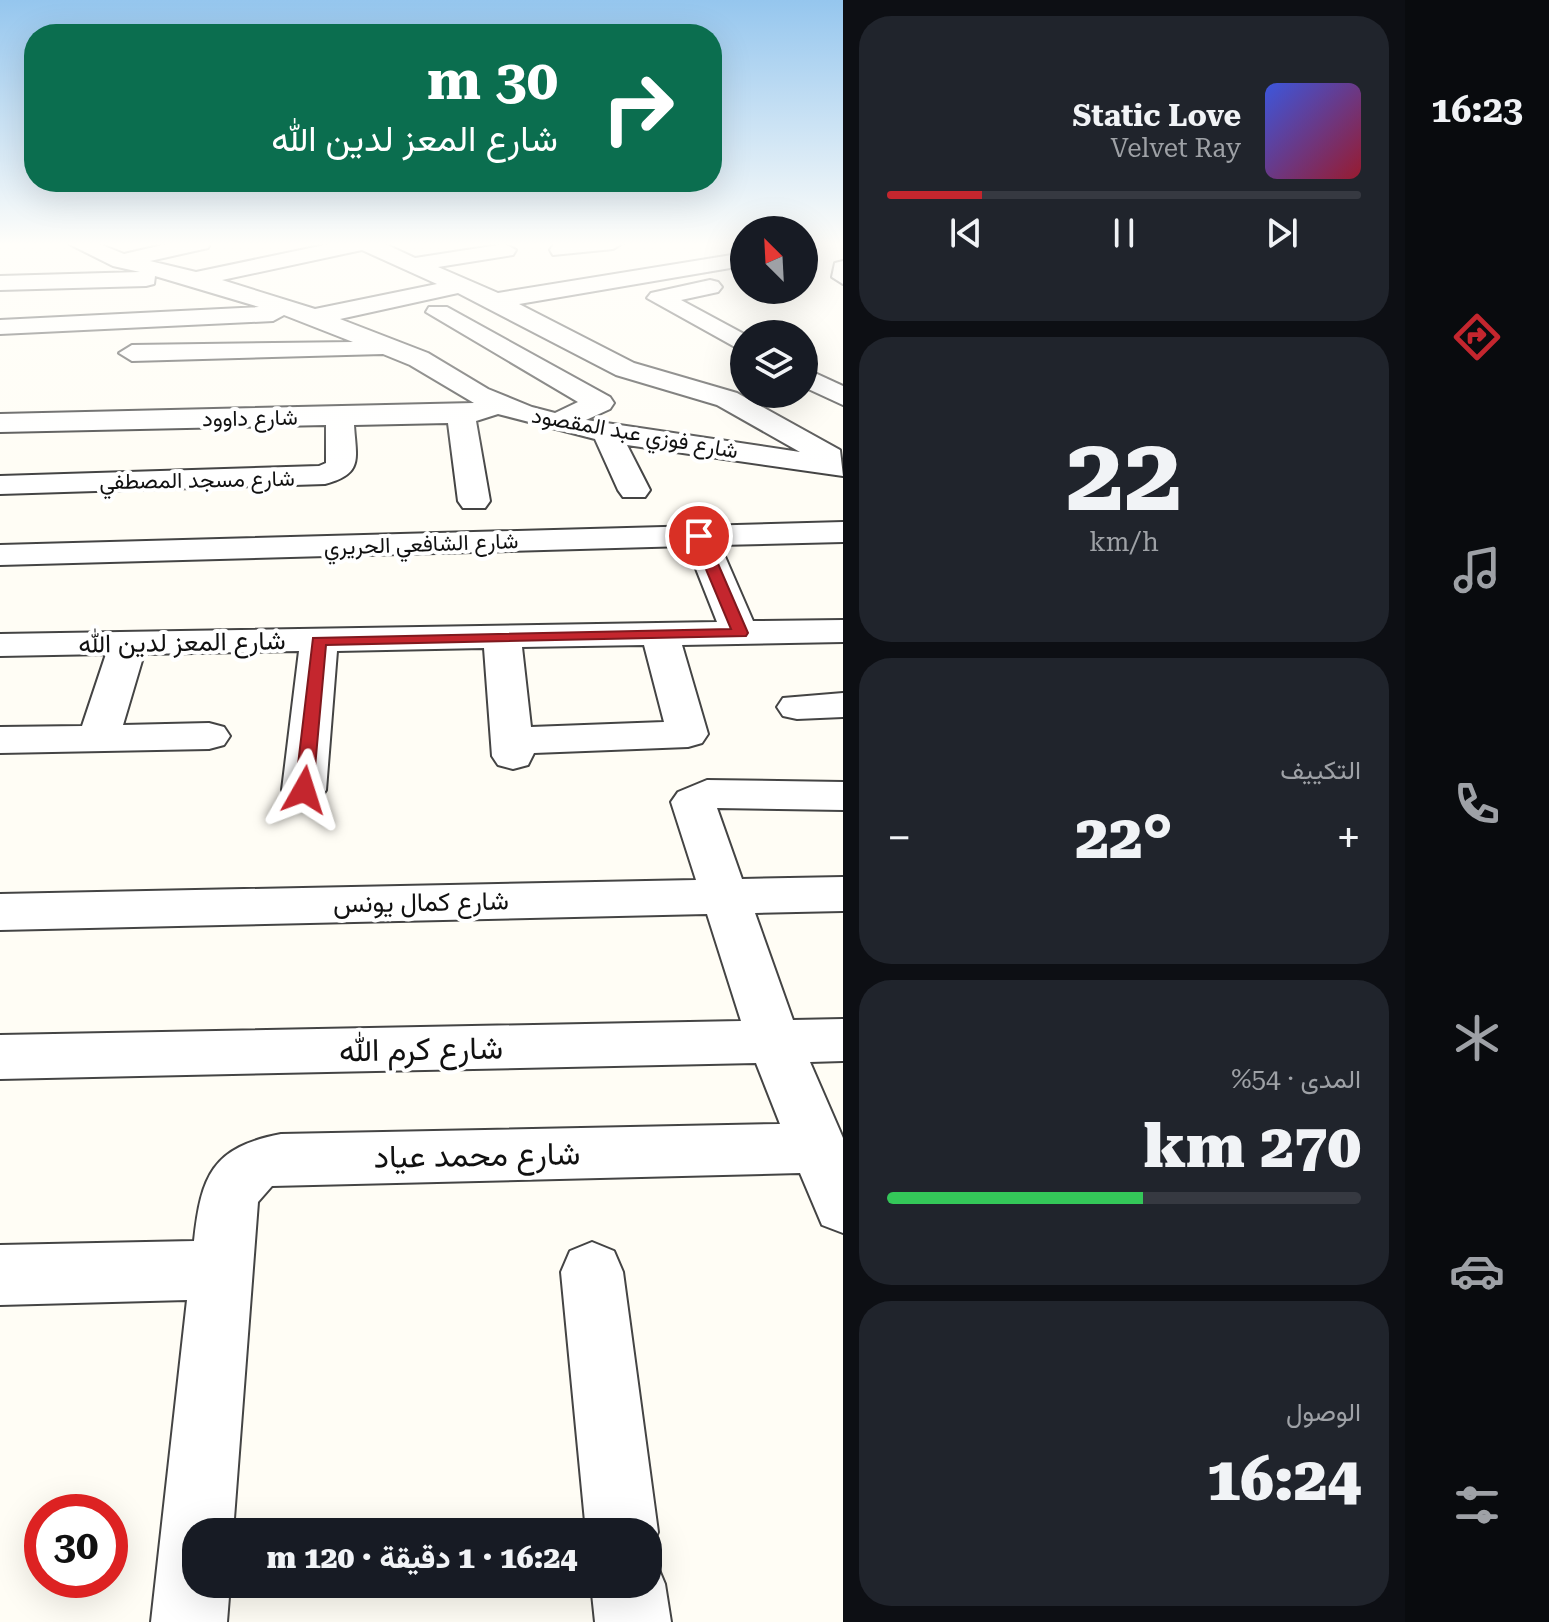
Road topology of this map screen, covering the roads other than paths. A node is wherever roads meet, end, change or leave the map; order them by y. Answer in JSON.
{"nodes":[{"id":1,"x":228,"y":319,"type":"edge"},
{"id":2,"x":318,"y":319,"type":"edge"},
{"id":3,"x":450,"y":319,"type":"edge"},
{"id":4,"x":528,"y":319,"type":"edge"},
{"id":5,"x":697,"y":319,"type":"edge"},
{"id":6,"x":134,"y":323,"type":"junction"},
{"id":7,"x":0,"y":327,"type":"edge"},
{"id":8,"x":730,"y":336,"type":"edge"},
{"id":9,"x":394,"y":348,"type":"junction"},
{"id":10,"x":132,"y":353,"type":"junction"},
{"id":11,"x":843,"y":369,"type":"edge"},
{"id":12,"x":818,"y":374,"type":"edge"},
{"id":13,"x":818,"y":383,"type":"edge"},
{"id":14,"x":843,"y":397,"type":"edge"},
{"id":15,"x":120,"y":398,"type":"junction"},
{"id":16,"x":497,"y":405,"type":"junction"},
{"id":17,"x":461,"y":414,"type":"junction"},
{"id":18,"x":340,"y":416,"type":"junction"},
{"id":19,"x":557,"y":422,"type":"junction"},
{"id":20,"x":0,"y":423,"type":"edge"},
{"id":21,"x":607,"y":433,"type":"junction"},
{"id":22,"x":843,"y":438,"type":"edge"},
{"id":23,"x":805,"y":453,"type":"junction"},
{"id":24,"x":843,"y":466,"type":"edge"},
{"id":25,"x":0,"y":485,"type":"edge"},
{"id":26,"x":634,"y":490,"type":"dead end"},
{"id":27,"x":474,"y":501,"type":"dead end"},
{"id":28,"x":833,"y":514,"type":"edge"},
{"id":29,"x":699,"y":536,"type":"junction"},
{"id":30,"x":0,"y":555,"type":"edge"},
{"id":31,"x":843,"y":631,"type":"edge"},
{"id":32,"x":740,"y":633,"type":"junction"},
{"id":33,"x":660,"y":634,"type":"junction"},
{"id":34,"x":502,"y":637,"type":"junction"},
{"id":35,"x":319,"y":641,"type":"junction"},
{"id":36,"x":129,"y":643,"type":"junction"},
{"id":37,"x":0,"y":645,"type":"edge"},
{"id":38,"x":843,"y":705,"type":"edge"},
{"id":39,"x":797,"y":707,"type":"dead end"},
{"id":40,"x":209,"y":736,"type":"dead end"},
{"id":41,"x":98,"y":738,"type":"junction"},
{"id":42,"x":0,"y":740,"type":"edge"},
{"id":43,"x":304,"y":790,"type":"dead end"},
{"id":44,"x":843,"y":796,"type":"edge"},
{"id":45,"x":843,"y":894,"type":"edge"},
{"id":46,"x":723,"y":895,"type":"junction"},
{"id":47,"x":0,"y":912,"type":"edge"},
{"id":48,"x":843,"y":1040,"type":"edge"},
{"id":49,"x":774,"y":1041,"type":"junction"},
{"id":50,"x":0,"y":1057,"type":"edge"},
{"id":51,"x":818,"y":1148,"type":"junction"},
{"id":52,"x":843,"y":1206,"type":"edge"},
{"id":53,"x":220,"y":1270,"type":"junction"},
{"id":54,"x":592,"y":1272,"type":"dead end"},
{"id":55,"x":0,"y":1275,"type":"edge"},
{"id":56,"x":198,"y":1518,"type":"edge"},
{"id":57,"x":620,"y":1518,"type":"edge"},
{"id":58,"x":191,"y":1598,"type":"edge"},
{"id":59,"x":630,"y":1598,"type":"edge"},
{"id":60,"x":189,"y":1622,"type":"edge"},
{"id":61,"x":633,"y":1622,"type":"edge"}],
"edges":[{"from":1,"to":6,"type":"street"},
{"from":2,"to":9,"type":"street","name":"شارع فوزي عبد المقصود"},
{"from":3,"to":19,"type":"street"},
{"from":4,"to":23,"type":"street"},
{"from":5,"to":8,"type":"street"},
{"from":6,"to":7,"type":"street"},
{"from":6,"to":10,"type":"street"},
{"from":9,"to":10,"type":"street"},
{"from":9,"to":16,"type":"street","name":"شارع فوزي عبد المقصود"},
{"from":10,"to":15,"type":"street"},
{"from":11,"to":12,"type":"street"},
{"from":13,"to":14,"type":"street"},
{"from":15,"to":18,"type":"street","name":"شارع داوود"},
{"from":15,"to":20,"type":"street","name":"شارع داوود"},
{"from":16,"to":17,"type":"street","name":"شارع داوود"},
{"from":16,"to":19,"type":"street","name":"شارع فوزي عبد المقصود"},
{"from":17,"to":18,"type":"street","name":"شارع داوود"},
{"from":17,"to":27,"type":"street"},
{"from":18,"to":25,"type":"street","name":"شارع مسجد المصطفي"},
{"from":19,"to":21,"type":"street","name":"شارع فوزي عبد المقصود"},
{"from":21,"to":23,"type":"street","name":"شارع فوزي عبد المقصود"},
{"from":21,"to":26,"type":"street"},
{"from":22,"to":23,"type":"street"},
{"from":23,"to":24,"type":"street"},
{"from":23,"to":28,"type":"street"},
{"from":28,"to":29,"type":"street","name":"شارع الشافعي الحريري"},
{"from":29,"to":30,"type":"street","name":"شارع الشافعي الحريري"},
{"from":29,"to":32,"type":"street"},
{"from":31,"to":32,"type":"street","name":"شارع المعز لدين الله"},
{"from":32,"to":33,"type":"street","name":"شارع المعز لدين الله"},
{"from":33,"to":34,"type":"street","name":"شارع المعز لدين الله"},
{"from":33,"to":34,"type":"street"},
{"from":34,"to":35,"type":"street","name":"شارع المعز لدين الله"},
{"from":35,"to":36,"type":"street","name":"شارع المعز لدين الله"},
{"from":35,"to":43,"type":"street"},
{"from":36,"to":37,"type":"street","name":"شارع المعز لدين الله"},
{"from":36,"to":41,"type":"street"},
{"from":38,"to":39,"type":"street"},
{"from":40,"to":41,"type":"street"},
{"from":41,"to":42,"type":"street"},
{"from":44,"to":46,"type":"street"},
{"from":45,"to":46,"type":"street","name":"شارع كمال يونس"},
{"from":46,"to":47,"type":"street","name":"شارع كمال يونس"},
{"from":46,"to":49,"type":"street"},
{"from":48,"to":49,"type":"street","name":"شارع كرم الله"},
{"from":49,"to":50,"type":"street","name":"شارع كرم الله"},
{"from":49,"to":51,"type":"street"},
{"from":51,"to":52,"type":"street"},
{"from":51,"to":53,"type":"street","name":"شارع محمد عياد"},
{"from":53,"to":55,"type":"street"},
{"from":53,"to":56,"type":"street","name":"شارع محمد عياد"},
{"from":54,"to":57,"type":"street"},
{"from":58,"to":60,"type":"street"},
{"from":59,"to":61,"type":"street"}]}
